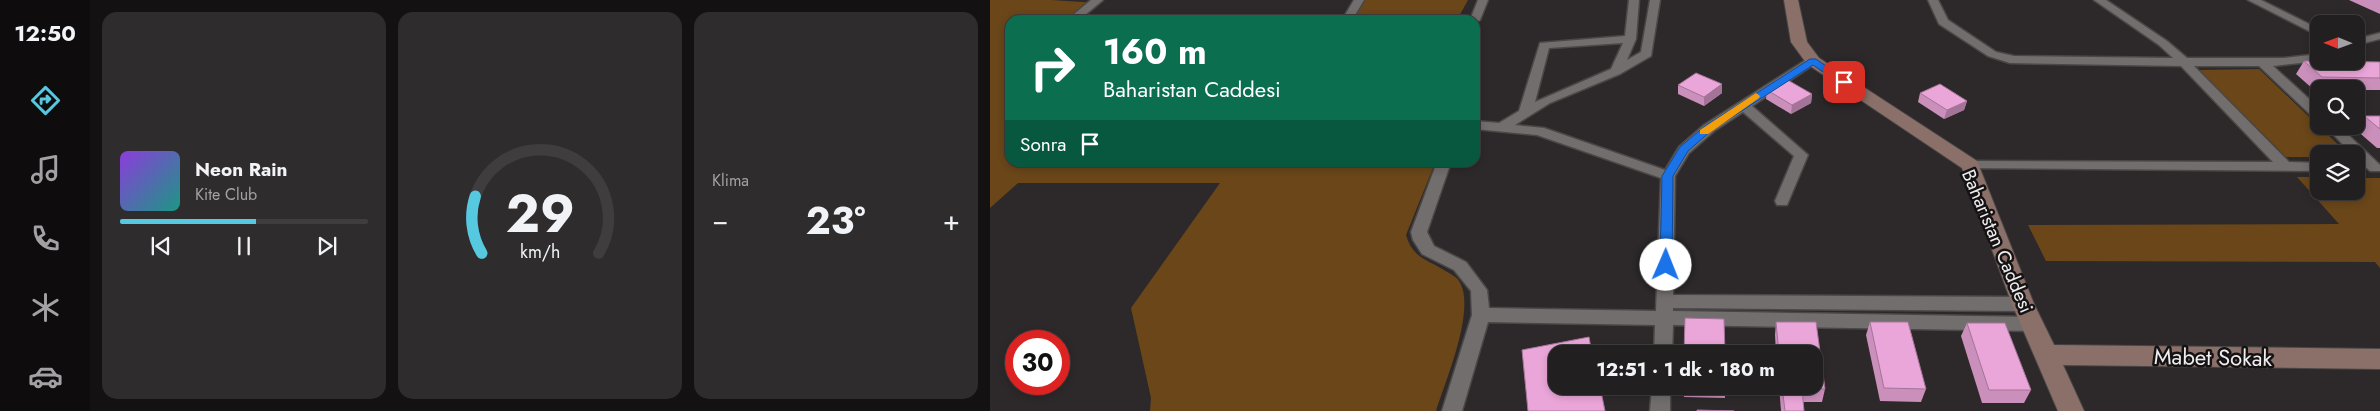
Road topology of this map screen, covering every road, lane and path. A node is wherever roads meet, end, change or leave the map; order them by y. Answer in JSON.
{"nodes":[{"id":1,"x":1098,"y":0,"type":"edge"},
{"id":2,"x":1359,"y":0,"type":"edge"},
{"id":3,"x":1483,"y":0,"type":"edge"},
{"id":4,"x":1634,"y":0,"type":"edge"},
{"id":5,"x":1655,"y":0,"type":"edge"},
{"id":6,"x":1791,"y":0,"type":"edge"},
{"id":7,"x":1933,"y":0,"type":"edge"},
{"id":8,"x":2099,"y":0,"type":"edge"},
{"id":9,"x":2253,"y":0,"type":"edge"},
{"id":10,"x":1078,"y":15,"type":"edge"},
{"id":11,"x":1350,"y":15,"type":"edge"},
{"id":12,"x":1477,"y":15,"type":"edge"},
{"id":13,"x":2310,"y":28,"type":"edge"},
{"id":14,"x":2380,"y":36,"type":"edge"},
{"id":15,"x":1630,"y":40,"type":"junction"},
{"id":16,"x":2365,"y":40,"type":"edge"},
{"id":17,"x":2310,"y":58,"type":"edge"},
{"id":18,"x":1813,"y":61,"type":"junction"},
{"id":19,"x":2184,"y":62,"type":"junction"},
{"id":20,"x":2262,"y":62,"type":"junction"},
{"id":21,"x":1616,"y":71,"type":"junction"},
{"id":22,"x":1743,"y":105,"type":"junction"},
{"id":23,"x":2310,"y":107,"type":"edge"},
{"id":24,"x":1525,"y":113,"type":"junction"},
{"id":25,"x":1480,"y":126,"type":"edge"},
{"id":26,"x":1501,"y":128,"type":"junction"},
{"id":27,"x":2341,"y":135,"type":"edge"},
{"id":28,"x":1970,"y":165,"type":"junction"},
{"id":29,"x":1442,"y":167,"type":"edge"},
{"id":30,"x":2285,"y":167,"type":"junction"},
{"id":31,"x":2310,"y":167,"type":"edge"},
{"id":32,"x":2377,"y":168,"type":"edge"},
{"id":33,"x":1668,"y":176,"type":"junction"},
{"id":34,"x":1782,"y":201,"type":"dead end"},
{"id":35,"x":2024,"y":304,"type":"junction"},
{"id":36,"x":1665,"y":309,"type":"junction"},
{"id":37,"x":1481,"y":315,"type":"junction"},
{"id":38,"x":2033,"y":324,"type":"junction"},
{"id":39,"x":1663,"y":345,"type":"edge"},
{"id":40,"x":2046,"y":355,"type":"junction"},
{"id":41,"x":2380,"y":359,"type":"edge"},
{"id":42,"x":1661,"y":395,"type":"edge"},
{"id":43,"x":1452,"y":411,"type":"edge"},
{"id":44,"x":1660,"y":411,"type":"edge"},
{"id":45,"x":2071,"y":411,"type":"edge"}],
"edges":[{"from":1,"to":10,"type":"street"},
{"from":2,"to":11,"type":"street"},
{"from":3,"to":12,"type":"street"},
{"from":4,"to":15,"type":"street"},
{"from":5,"to":21,"type":"street"},
{"from":6,"to":18,"type":"street","name":"Baharistan Caddesi"},
{"from":7,"to":19,"type":"street"},
{"from":8,"to":19,"type":"street"},
{"from":9,"to":13,"type":"street"},
{"from":14,"to":16,"type":"street"},
{"from":15,"to":21,"type":"street"},
{"from":15,"to":24,"type":"street"},
{"from":17,"to":20,"type":"street"},
{"from":18,"to":22,"type":"street"},
{"from":18,"to":28,"type":"street","name":"Baharistan Caddesi"},
{"from":19,"to":20,"type":"street"},
{"from":19,"to":30,"type":"street"},
{"from":20,"to":23,"type":"street"},
{"from":21,"to":24,"type":"street"},
{"from":22,"to":33,"type":"street"},
{"from":22,"to":34,"type":"street"},
{"from":24,"to":26,"type":"street"},
{"from":25,"to":26,"type":"street"},
{"from":26,"to":33,"type":"street"},
{"from":27,"to":32,"type":"street"},
{"from":28,"to":30,"type":"street"},
{"from":28,"to":35,"type":"street","name":"Baharistan Caddesi"},
{"from":29,"to":37,"type":"street"},
{"from":30,"to":31,"type":"street"},
{"from":33,"to":36,"type":"street"},
{"from":35,"to":36,"type":"street"},
{"from":35,"to":38,"type":"street","name":"Baharistan Caddesi"},
{"from":36,"to":37,"type":"street"},
{"from":36,"to":38,"type":"street"},
{"from":36,"to":39,"type":"street"},
{"from":37,"to":43,"type":"street"},
{"from":38,"to":40,"type":"street","name":"Baharistan Caddesi"},
{"from":40,"to":41,"type":"street","name":"Mabet Sokak"},
{"from":40,"to":45,"type":"street","name":"Baharistan Caddesi"},
{"from":42,"to":44,"type":"street"}]}
